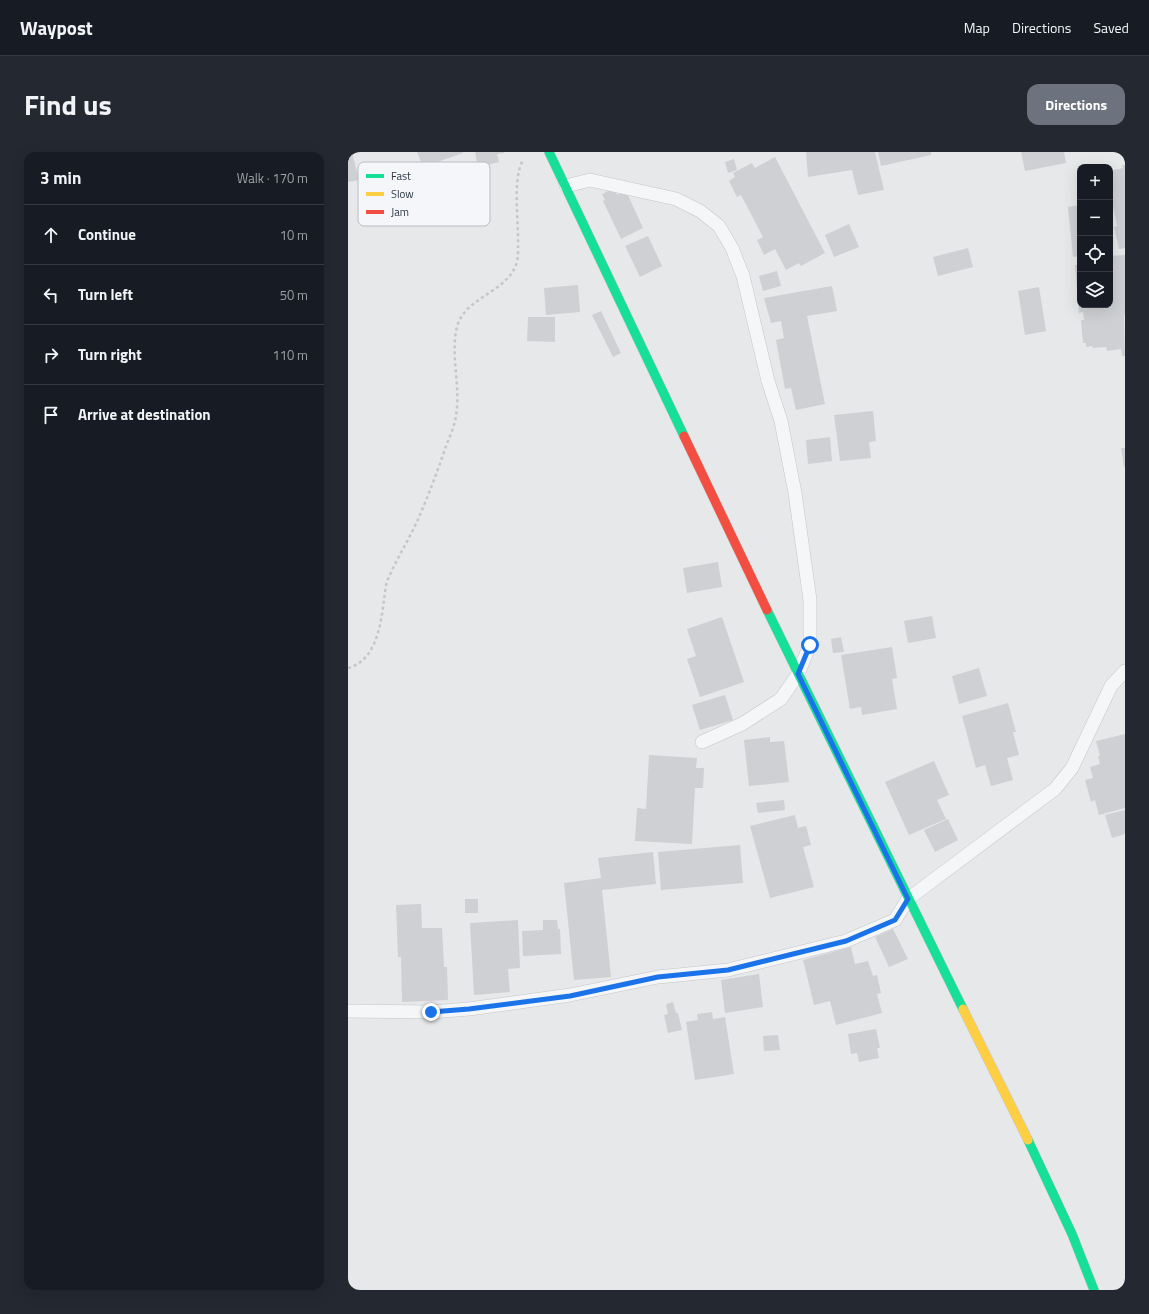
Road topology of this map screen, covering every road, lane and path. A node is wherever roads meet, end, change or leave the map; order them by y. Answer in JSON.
{"nodes":[{"id":1,"x":549,"y":152,"type":"edge"},
{"id":2,"x":525,"y":156,"type":"dead end"},
{"id":3,"x":566,"y":186,"type":"junction"},
{"id":4,"x":348,"y":668,"type":"edge"},
{"id":5,"x":1125,"y":671,"type":"edge"},
{"id":6,"x":798,"y":674,"type":"junction"},
{"id":7,"x":702,"y":742,"type":"dead end"},
{"id":8,"x":908,"y":899,"type":"junction"},
{"id":9,"x":348,"y":1011,"type":"edge"},
{"id":10,"x":1094,"y":1290,"type":"edge"}],
"edges":[{"from":1,"to":3,"type":"street"},
{"from":2,"to":4,"type":"path"},
{"from":3,"to":6,"type":"street"},
{"from":3,"to":6,"type":"lane"},
{"from":5,"to":8,"type":"lane"},
{"from":6,"to":7,"type":"lane"},
{"from":6,"to":8,"type":"street"},
{"from":8,"to":9,"type":"lane"},
{"from":8,"to":10,"type":"street"}]}
